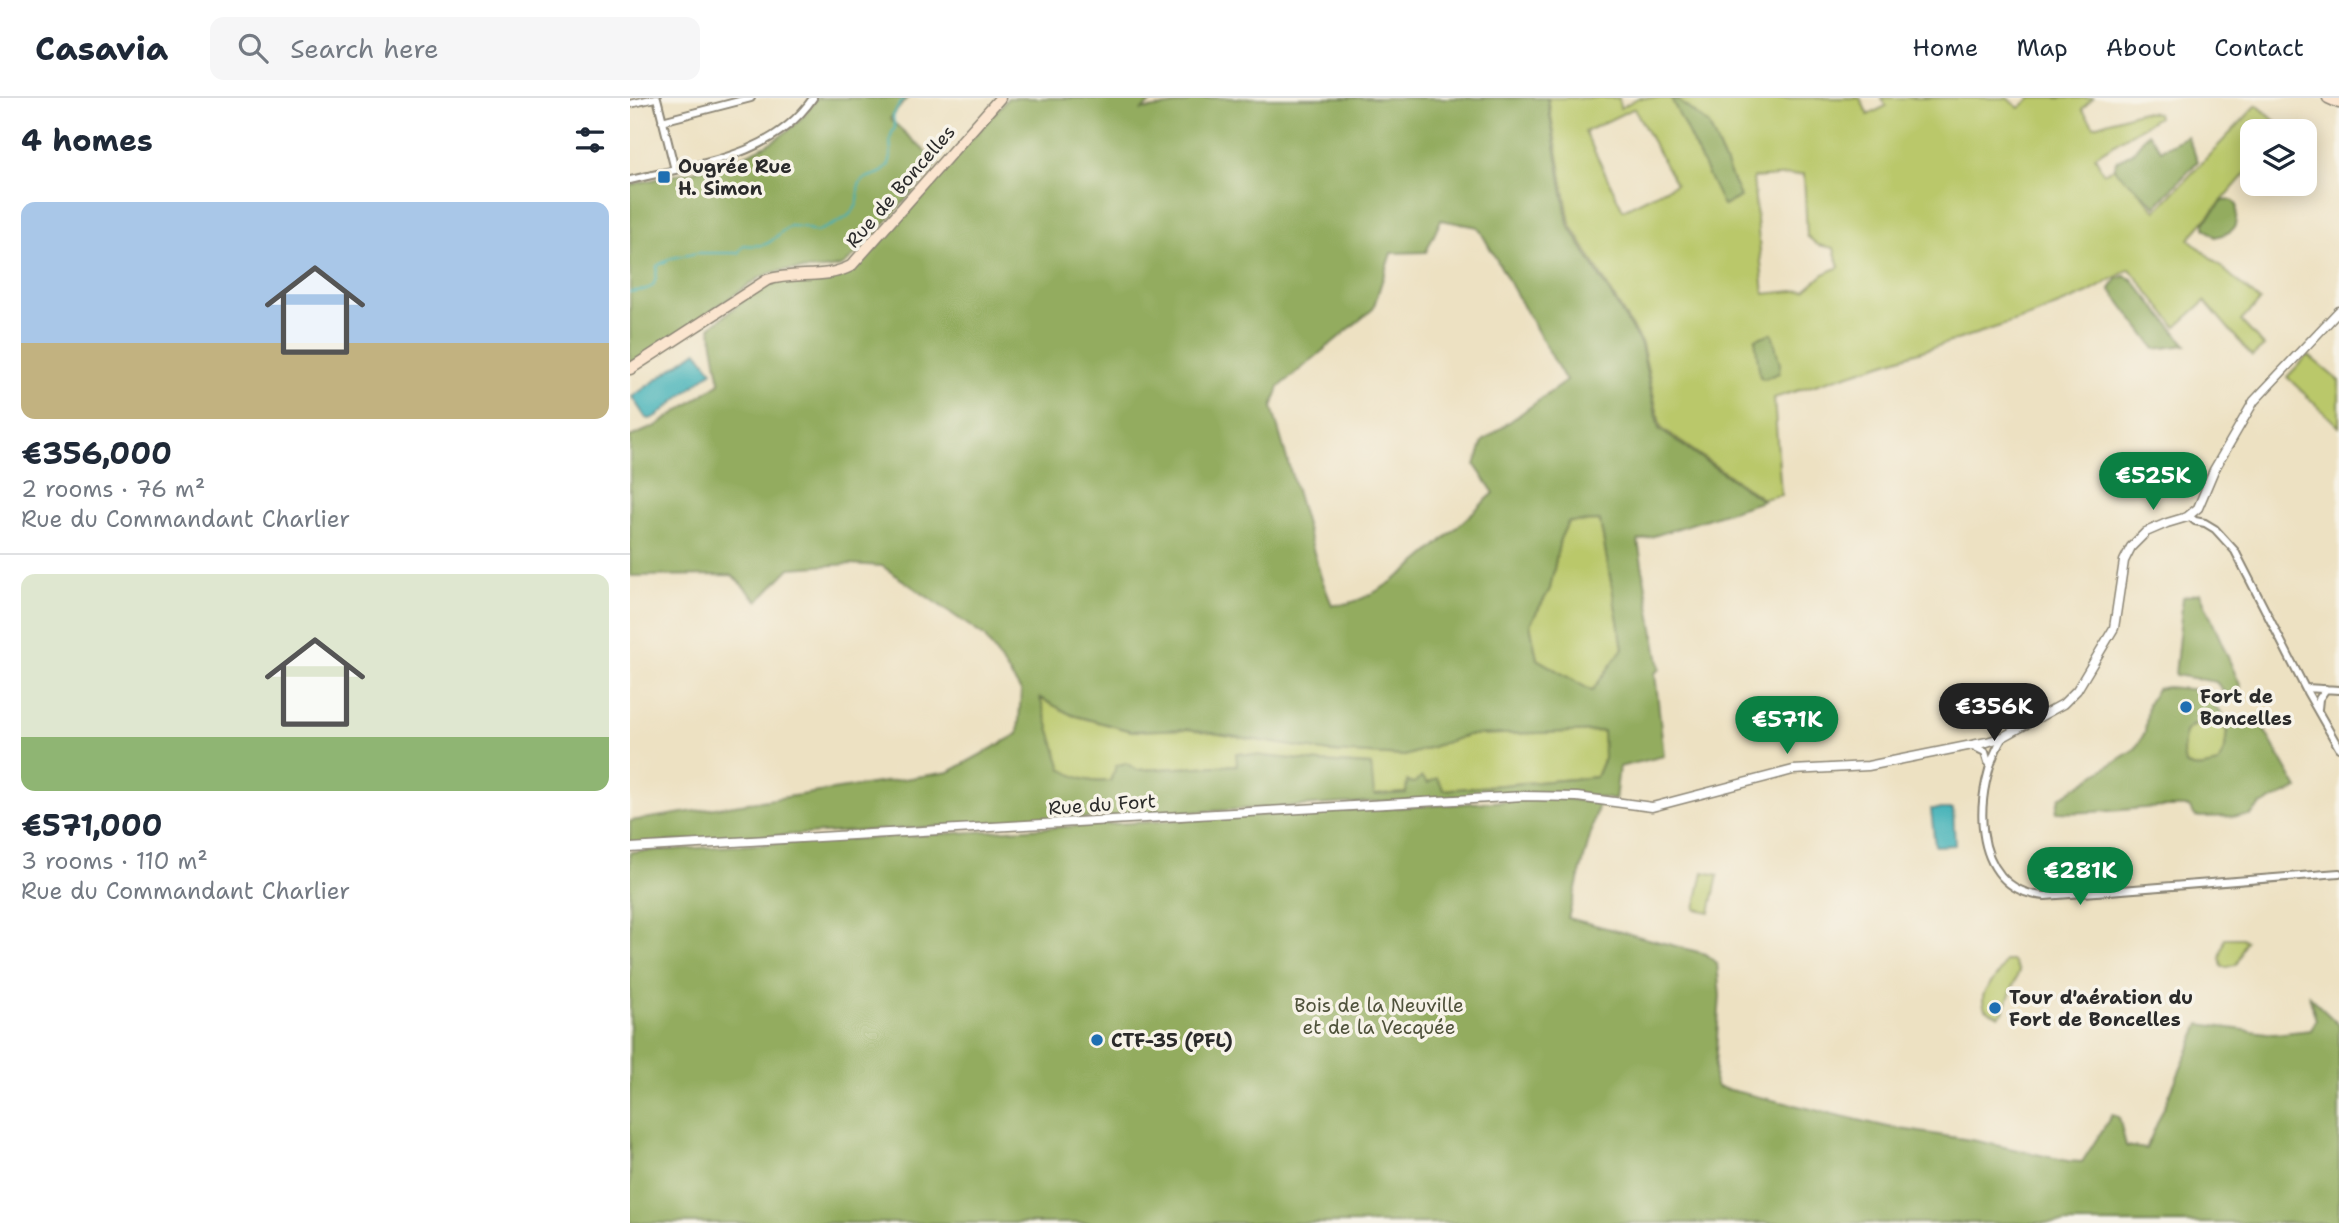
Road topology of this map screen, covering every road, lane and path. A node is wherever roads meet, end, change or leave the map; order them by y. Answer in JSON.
{"nodes":[{"id":1,"x":656,"y":98,"type":"edge"},
{"id":2,"x":751,"y":98,"type":"edge"},
{"id":3,"x":813,"y":98,"type":"edge"},
{"id":4,"x":1000,"y":98,"type":"edge"},
{"id":5,"x":2328,"y":98,"type":"edge"},
{"id":6,"x":2339,"y":103,"type":"edge"},
{"id":7,"x":630,"y":104,"type":"edge"},
{"id":8,"x":662,"y":121,"type":"junction"},
{"id":9,"x":675,"y":170,"type":"junction"},
{"id":10,"x":630,"y":180,"type":"edge"},
{"id":11,"x":2339,"y":311,"type":"edge"},
{"id":12,"x":630,"y":369,"type":"edge"},
{"id":13,"x":2199,"y":507,"type":"junction"},
{"id":14,"x":2189,"y":516,"type":"junction"},
{"id":15,"x":2205,"y":523,"type":"junction"},
{"id":16,"x":2306,"y":688,"type":"junction"},
{"id":17,"x":2326,"y":690,"type":"junction"},
{"id":18,"x":2339,"y":690,"type":"edge"},
{"id":19,"x":2318,"y":709,"type":"junction"},
{"id":20,"x":2003,"y":737,"type":"junction"},
{"id":21,"x":1973,"y":746,"type":"junction"},
{"id":22,"x":2339,"y":748,"type":"edge"},
{"id":23,"x":1989,"y":764,"type":"junction"},
{"id":24,"x":630,"y":848,"type":"edge"},
{"id":25,"x":2339,"y":873,"type":"edge"}],
"edges":[{"from":1,"to":7,"type":"street"},
{"from":1,"to":8,"type":"street"},
{"from":2,"to":8,"type":"street"},
{"from":3,"to":9,"type":"street"},
{"from":4,"to":12,"type":"main road","name":"Rue de Boncelles"},
{"from":5,"to":6,"type":"main road"},
{"from":8,"to":9,"type":"street"},
{"from":9,"to":10,"type":"street"},
{"from":11,"to":13,"type":"street"},
{"from":13,"to":14,"type":"street"},
{"from":13,"to":15,"type":"street"},
{"from":14,"to":15,"type":"street"},
{"from":14,"to":20,"type":"street","name":"Rue du Fort"},
{"from":15,"to":16,"type":"street"},
{"from":16,"to":17,"type":"street"},
{"from":16,"to":19,"type":"street"},
{"from":17,"to":18,"type":"street"},
{"from":17,"to":19,"type":"street"},
{"from":19,"to":22,"type":"street"},
{"from":20,"to":21,"type":"street","name":"Rue du Fort"},
{"from":20,"to":23,"type":"street"},
{"from":21,"to":23,"type":"street"},
{"from":21,"to":24,"type":"street","name":"Rue du Fort"},
{"from":23,"to":25,"type":"street"}]}
